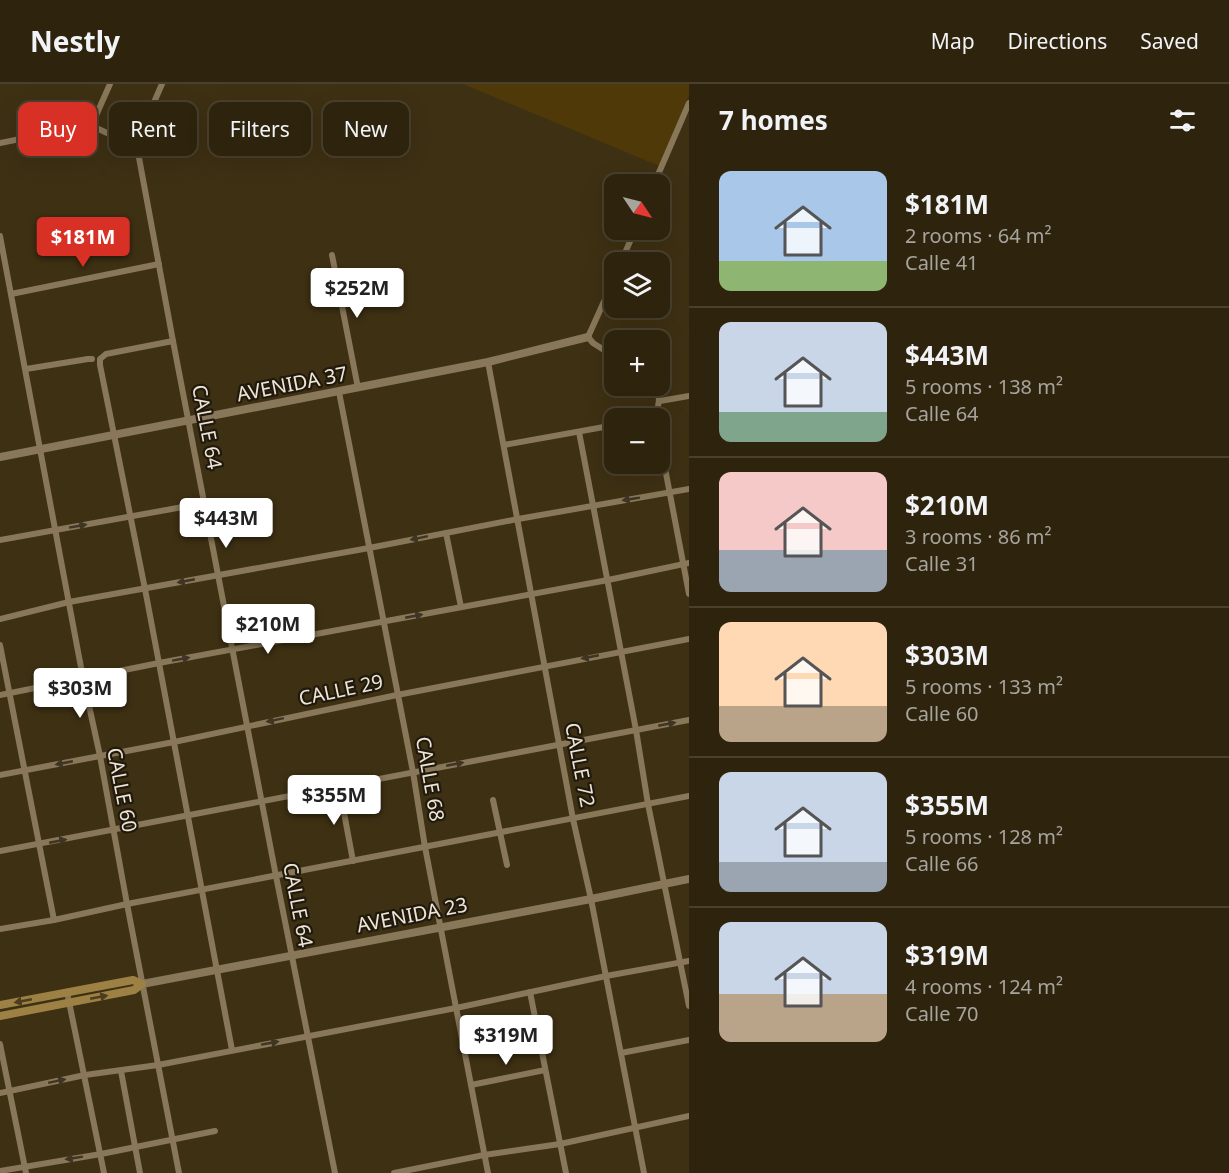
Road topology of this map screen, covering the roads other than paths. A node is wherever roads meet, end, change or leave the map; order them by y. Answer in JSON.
{"nodes":[{"id":1,"x":110,"y":84,"type":"edge"},
{"id":2,"x":162,"y":84,"type":"edge"},
{"id":3,"x":154,"y":102,"type":"edge"},
{"id":4,"x":689,"y":103,"type":"edge"},
{"id":5,"x":97,"y":113,"type":"edge"},
{"id":6,"x":18,"y":139,"type":"edge"},
{"id":7,"x":0,"y":143,"type":"edge"},
{"id":8,"x":139,"y":156,"type":"edge"},
{"id":9,"x":658,"y":174,"type":"edge"},
{"id":10,"x":0,"y":236,"type":"edge"},
{"id":11,"x":332,"y":255,"type":"dead end"},
{"id":12,"x":159,"y":264,"type":"junction"},
{"id":13,"x":11,"y":294,"type":"junction"},
{"id":14,"x":604,"y":301,"type":"edge"},
{"id":15,"x":588,"y":337,"type":"junction"},
{"id":16,"x":173,"y":341,"type":"junction"},
{"id":17,"x":604,"y":350,"type":"edge"},
{"id":18,"x":92,"y":359,"type":"dead end"},
{"id":19,"x":488,"y":362,"type":"junction"},
{"id":20,"x":26,"y":369,"type":"junction"},
{"id":21,"x":358,"y":387,"type":"junction"},
{"id":22,"x":339,"y":392,"type":"junction"},
{"id":23,"x":659,"y":396,"type":"edge"},
{"id":24,"x":689,"y":396,"type":"edge"},
{"id":25,"x":660,"y":401,"type":"junction"},
{"id":26,"x":658,"y":408,"type":"edge"},
{"id":27,"x":189,"y":420,"type":"junction"},
{"id":28,"x":604,"y":427,"type":"edge"},
{"id":29,"x":579,"y":432,"type":"junction"},
{"id":30,"x":115,"y":435,"type":"junction"},
{"id":31,"x":504,"y":445,"type":"junction"},
{"id":32,"x":40,"y":450,"type":"junction"},
{"id":33,"x":0,"y":457,"type":"edge"},
{"id":34,"x":666,"y":474,"type":"edge"},
{"id":35,"x":689,"y":489,"type":"edge"},
{"id":36,"x":670,"y":493,"type":"junction"},
{"id":37,"x":205,"y":503,"type":"junction"},
{"id":38,"x":593,"y":505,"type":"junction"},
{"id":39,"x":131,"y":516,"type":"junction"},
{"id":40,"x":518,"y":519,"type":"junction"},
{"id":41,"x":56,"y":530,"type":"junction"},
{"id":42,"x":446,"y":533,"type":"junction"},
{"id":43,"x":0,"y":540,"type":"edge"},
{"id":44,"x":369,"y":548,"type":"junction"},
{"id":45,"x":686,"y":564,"type":"edge"},
{"id":46,"x":219,"y":575,"type":"junction"},
{"id":47,"x":608,"y":580,"type":"junction"},
{"id":48,"x":145,"y":589,"type":"junction"},
{"id":49,"x":531,"y":594,"type":"junction"},
{"id":50,"x":689,"y":594,"type":"edge"},
{"id":51,"x":69,"y":602,"type":"junction"},
{"id":52,"x":461,"y":607,"type":"junction"},
{"id":53,"x":0,"y":619,"type":"edge"},
{"id":54,"x":384,"y":621,"type":"junction"},
{"id":55,"x":689,"y":639,"type":"edge"},
{"id":56,"x":0,"y":645,"type":"edge"},
{"id":57,"x":233,"y":650,"type":"junction"},
{"id":58,"x":621,"y":651,"type":"junction"},
{"id":59,"x":159,"y":663,"type":"junction"},
{"id":60,"x":545,"y":666,"type":"junction"},
{"id":61,"x":83,"y":678,"type":"junction"},
{"id":62,"x":10,"y":693,"type":"junction"},
{"id":63,"x":0,"y":695,"type":"edge"},
{"id":64,"x":398,"y":695,"type":"junction"},
{"id":65,"x":689,"y":720,"type":"edge"},
{"id":66,"x":247,"y":726,"type":"junction"},
{"id":67,"x":636,"y":730,"type":"junction"},
{"id":68,"x":174,"y":742,"type":"junction"},
{"id":69,"x":559,"y":744,"type":"junction"},
{"id":70,"x":100,"y":756,"type":"junction"},
{"id":71,"x":25,"y":770,"type":"junction"},
{"id":72,"x":413,"y":772,"type":"junction"},
{"id":73,"x":0,"y":774,"type":"edge"},
{"id":74,"x":339,"y":786,"type":"junction"},
{"id":75,"x":689,"y":796,"type":"edge"},
{"id":76,"x":493,"y":800,"type":"dead end"},
{"id":77,"x":261,"y":801,"type":"junction"},
{"id":78,"x":648,"y":804,"type":"junction"},
{"id":79,"x":188,"y":815,"type":"junction"},
{"id":80,"x":573,"y":819,"type":"junction"},
{"id":81,"x":113,"y":830,"type":"junction"},
{"id":82,"x":500,"y":833,"type":"junction"},
{"id":83,"x":39,"y":844,"type":"junction"},
{"id":84,"x":425,"y":847,"type":"junction"},
{"id":85,"x":0,"y":851,"type":"edge"},
{"id":86,"x":353,"y":861,"type":"junction"},
{"id":87,"x":507,"y":865,"type":"dead end"},
{"id":88,"x":276,"y":876,"type":"junction"},
{"id":89,"x":689,"y":879,"type":"edge"},
{"id":90,"x":664,"y":884,"type":"junction"},
{"id":91,"x":202,"y":890,"type":"junction"},
{"id":92,"x":591,"y":899,"type":"junction"},
{"id":93,"x":127,"y":904,"type":"junction"},
{"id":94,"x":54,"y":920,"type":"junction"},
{"id":95,"x":440,"y":926,"type":"junction"},
{"id":96,"x":0,"y":929,"type":"edge"},
{"id":97,"x":292,"y":955,"type":"junction"},
{"id":98,"x":689,"y":961,"type":"edge"},
{"id":99,"x":681,"y":963,"type":"junction"},
{"id":100,"x":216,"y":970,"type":"junction"},
{"id":101,"x":606,"y":976,"type":"junction"},
{"id":102,"x":142,"y":984,"type":"junction"},
{"id":103,"x":67,"y":992,"type":"junction"},
{"id":104,"x":530,"y":992,"type":"junction"},
{"id":105,"x":70,"y":1002,"type":"junction"},
{"id":106,"x":0,"y":1005,"type":"edge"},
{"id":107,"x":689,"y":1006,"type":"edge"},
{"id":108,"x":456,"y":1008,"type":"junction"},
{"id":109,"x":0,"y":1016,"type":"edge"},
{"id":110,"x":308,"y":1036,"type":"junction"},
{"id":111,"x":689,"y":1040,"type":"edge"},
{"id":112,"x":0,"y":1044,"type":"edge"},
{"id":113,"x":232,"y":1050,"type":"junction"},
{"id":114,"x":621,"y":1053,"type":"junction"},
{"id":115,"x":158,"y":1065,"type":"junction"},
{"id":116,"x":545,"y":1070,"type":"junction"},
{"id":117,"x":121,"y":1071,"type":"junction"},
{"id":118,"x":85,"y":1075,"type":"junction"},
{"id":119,"x":471,"y":1085,"type":"junction"},
{"id":120,"x":10,"y":1091,"type":"junction"},
{"id":121,"x":0,"y":1093,"type":"edge"},
{"id":122,"x":689,"y":1116,"type":"edge"},
{"id":123,"x":634,"y":1127,"type":"junction"},
{"id":124,"x":215,"y":1131,"type":"dead end"},
{"id":125,"x":172,"y":1139,"type":"junction"},
{"id":126,"x":560,"y":1144,"type":"junction"},
{"id":127,"x":135,"y":1147,"type":"junction"},
{"id":128,"x":101,"y":1154,"type":"junction"},
{"id":129,"x":484,"y":1155,"type":"junction"},
{"id":130,"x":26,"y":1170,"type":"edge"},
{"id":131,"x":0,"y":1171,"type":"edge"},
{"id":132,"x":413,"y":1171,"type":"edge"},
{"id":133,"x":104,"y":1173,"type":"edge"},
{"id":134,"x":140,"y":1173,"type":"edge"},
{"id":135,"x":179,"y":1173,"type":"edge"},
{"id":136,"x":335,"y":1173,"type":"edge"},
{"id":137,"x":394,"y":1173,"type":"edge"},
{"id":138,"x":488,"y":1173,"type":"edge"},
{"id":139,"x":566,"y":1173,"type":"edge"},
{"id":140,"x":644,"y":1173,"type":"edge"}],
"edges":[{"from":1,"to":5,"type":"street"},
{"from":2,"to":3,"type":"street"},
{"from":4,"to":9,"type":"street"},
{"from":6,"to":7,"type":"street"},
{"from":8,"to":12,"type":"street","name":"CALLE 64"},
{"from":10,"to":13,"type":"street","name":"CALLE 60"},
{"from":11,"to":21,"type":"street"},
{"from":12,"to":13,"type":"street"},
{"from":12,"to":16,"type":"street","name":"CALLE 64"},
{"from":13,"to":20,"type":"street","name":"CALLE 60"},
{"from":14,"to":15,"type":"street"},
{"from":15,"to":17,"type":"street"},
{"from":15,"to":19,"type":"street","name":"AVENIDA 37"},
{"from":16,"to":27,"type":"street","name":"CALLE 64"},
{"from":16,"to":30,"type":"street"},
{"from":18,"to":20,"type":"street"},
{"from":19,"to":21,"type":"street","name":"AVENIDA 37"},
{"from":19,"to":31,"type":"street","name":"CALLE 72"},
{"from":20,"to":32,"type":"street","name":"CALLE 60"},
{"from":21,"to":22,"type":"street","name":"AVENIDA 37"},
{"from":22,"to":27,"type":"street","name":"AVENIDA 37"},
{"from":22,"to":44,"type":"street","name":"CALLE 68"},
{"from":23,"to":25,"type":"street"},
{"from":24,"to":25,"type":"street"},
{"from":25,"to":26,"type":"street"},
{"from":27,"to":30,"type":"street","name":"AVENIDA 37"},
{"from":27,"to":37,"type":"street","name":"CALLE 64"},
{"from":28,"to":29,"type":"street"},
{"from":29,"to":31,"type":"street"},
{"from":29,"to":38,"type":"street"},
{"from":30,"to":32,"type":"street","name":"AVENIDA 37"},
{"from":30,"to":39,"type":"street"},
{"from":31,"to":40,"type":"street","name":"CALLE 72"},
{"from":32,"to":33,"type":"street","name":"AVENIDA 37"},
{"from":32,"to":41,"type":"street","name":"CALLE 60"},
{"from":34,"to":36,"type":"street"},
{"from":35,"to":36,"type":"street"},
{"from":36,"to":38,"type":"street","one_way":true},
{"from":36,"to":45,"type":"street"},
{"from":37,"to":39,"type":"street"},
{"from":37,"to":46,"type":"street","name":"CALLE 64"},
{"from":38,"to":40,"type":"street"},
{"from":38,"to":47,"type":"street"},
{"from":41,"to":39,"type":"street","one_way":true},
{"from":39,"to":48,"type":"street"},
{"from":40,"to":42,"type":"street"},
{"from":40,"to":49,"type":"street","name":"CALLE 72"},
{"from":41,"to":43,"type":"street"},
{"from":41,"to":51,"type":"street","name":"CALLE 60"},
{"from":42,"to":44,"type":"street","one_way":true},
{"from":42,"to":52,"type":"street"},
{"from":44,"to":46,"type":"street"},
{"from":44,"to":54,"type":"street","name":"CALLE 68"},
{"from":45,"to":47,"type":"street"},
{"from":45,"to":50,"type":"street"},
{"from":46,"to":48,"type":"street","one_way":true},
{"from":46,"to":57,"type":"street","name":"CALLE 64"},
{"from":47,"to":49,"type":"street"},
{"from":47,"to":58,"type":"street"},
{"from":48,"to":51,"type":"street"},
{"from":48,"to":59,"type":"street"},
{"from":49,"to":52,"type":"street"},
{"from":49,"to":60,"type":"street","name":"CALLE 72"},
{"from":51,"to":53,"type":"street"},
{"from":51,"to":61,"type":"street","name":"CALLE 60"},
{"from":54,"to":52,"type":"street","one_way":true},
{"from":54,"to":57,"type":"street"},
{"from":54,"to":64,"type":"street","name":"CALLE 68"},
{"from":55,"to":58,"type":"street","name":"CALLE 29"},
{"from":56,"to":62,"type":"street"},
{"from":59,"to":57,"type":"street","one_way":true},
{"from":57,"to":66,"type":"street","name":"CALLE 64"},
{"from":58,"to":60,"type":"street","name":"CALLE 29","one_way":true},
{"from":58,"to":67,"type":"street"},
{"from":59,"to":61,"type":"street"},
{"from":59,"to":68,"type":"street"},
{"from":60,"to":64,"type":"street","name":"CALLE 29"},
{"from":60,"to":69,"type":"street","name":"CALLE 72"},
{"from":61,"to":62,"type":"street"},
{"from":61,"to":70,"type":"street","name":"CALLE 60"},
{"from":62,"to":63,"type":"street"},
{"from":62,"to":71,"type":"street"},
{"from":64,"to":66,"type":"street","name":"CALLE 29","one_way":true},
{"from":64,"to":72,"type":"street","name":"CALLE 68"},
{"from":67,"to":65,"type":"street","one_way":true},
{"from":66,"to":68,"type":"street","name":"CALLE 29"},
{"from":66,"to":77,"type":"street","name":"CALLE 64"},
{"from":67,"to":69,"type":"street"},
{"from":67,"to":78,"type":"street"},
{"from":68,"to":70,"type":"street","name":"CALLE 29"},
{"from":68,"to":79,"type":"street"},
{"from":72,"to":69,"type":"street","one_way":true},
{"from":69,"to":80,"type":"street","name":"CALLE 72"},
{"from":70,"to":71,"type":"street","name":"CALLE 29","one_way":true},
{"from":70,"to":81,"type":"street","name":"CALLE 60"},
{"from":71,"to":73,"type":"street","name":"CALLE 29"},
{"from":71,"to":83,"type":"street"},
{"from":72,"to":74,"type":"street"},
{"from":72,"to":84,"type":"street","name":"CALLE 68"},
{"from":74,"to":77,"type":"street"},
{"from":74,"to":86,"type":"street"},
{"from":75,"to":78,"type":"street"},
{"from":76,"to":82,"type":"street"},
{"from":77,"to":79,"type":"street"},
{"from":77,"to":88,"type":"street","name":"CALLE 64"},
{"from":78,"to":80,"type":"street"},
{"from":78,"to":90,"type":"street"},
{"from":79,"to":81,"type":"street"},
{"from":79,"to":91,"type":"street"},
{"from":80,"to":82,"type":"street"},
{"from":80,"to":92,"type":"street","name":"CALLE 72"},
{"from":83,"to":81,"type":"street","one_way":true},
{"from":81,"to":93,"type":"street","name":"CALLE 60"},
{"from":82,"to":84,"type":"street"},
{"from":82,"to":87,"type":"street"},
{"from":83,"to":85,"type":"street"},
{"from":83,"to":94,"type":"street"},
{"from":84,"to":86,"type":"street"},
{"from":84,"to":95,"type":"street","name":"CALLE 68"},
{"from":86,"to":88,"type":"street"},
{"from":88,"to":91,"type":"street"},
{"from":88,"to":97,"type":"street","name":"CALLE 64"},
{"from":89,"to":90,"type":"street","name":"AVENIDA 23"},
{"from":90,"to":92,"type":"street","name":"AVENIDA 23"},
{"from":90,"to":99,"type":"street"},
{"from":91,"to":93,"type":"street"},
{"from":91,"to":100,"type":"street"},
{"from":92,"to":95,"type":"street","name":"AVENIDA 23"},
{"from":92,"to":101,"type":"street","name":"CALLE 72"},
{"from":93,"to":94,"type":"street"},
{"from":93,"to":102,"type":"street","name":"CALLE 60"},
{"from":94,"to":96,"type":"street"},
{"from":95,"to":97,"type":"street","name":"AVENIDA 23"},
{"from":95,"to":108,"type":"street","name":"CALLE 68"},
{"from":97,"to":100,"type":"street","name":"AVENIDA 23"},
{"from":97,"to":110,"type":"street","name":"CALLE 64"},
{"from":98,"to":99,"type":"street"},
{"from":99,"to":101,"type":"street"},
{"from":99,"to":107,"type":"street"},
{"from":100,"to":102,"type":"street","name":"AVENIDA 23"},
{"from":100,"to":113,"type":"street"},
{"from":101,"to":104,"type":"street"},
{"from":101,"to":114,"type":"street","name":"CALLE 72"},
{"from":102,"to":103,"type":"main road","name":"AVENIDA 23"},
{"from":105,"to":102,"type":"main road","name":"AVENIDA 23","one_way":true},
{"from":102,"to":115,"type":"street","name":"CALLE 60"},
{"from":103,"to":105,"type":"street"},
{"from":103,"to":106,"type":"main road","name":"AVENIDA 23","one_way":true},
{"from":104,"to":108,"type":"street"},
{"from":104,"to":116,"type":"street"},
{"from":105,"to":109,"type":"main road","name":"AVENIDA 23"},
{"from":105,"to":118,"type":"street"},
{"from":108,"to":110,"type":"street"},
{"from":108,"to":119,"type":"street","name":"CALLE 68"},
{"from":113,"to":110,"type":"street","one_way":true},
{"from":110,"to":136,"type":"street","name":"CALLE 64"},
{"from":111,"to":114,"type":"street"},
{"from":112,"to":120,"type":"street"},
{"from":113,"to":115,"type":"street"},
{"from":114,"to":123,"type":"street","name":"CALLE 72"},
{"from":115,"to":117,"type":"street"},
{"from":115,"to":125,"type":"street","name":"CALLE 60"},
{"from":116,"to":119,"type":"street"},
{"from":116,"to":126,"type":"street"},
{"from":117,"to":118,"type":"street"},
{"from":117,"to":127,"type":"street"},
{"from":120,"to":118,"type":"street","one_way":true},
{"from":118,"to":128,"type":"street"},
{"from":119,"to":129,"type":"street","name":"CALLE 68"},
{"from":120,"to":121,"type":"street"},
{"from":120,"to":130,"type":"street"},
{"from":122,"to":123,"type":"street"},
{"from":123,"to":126,"type":"street"},
{"from":123,"to":140,"type":"street","name":"CALLE 72"},
{"from":124,"to":125,"type":"street"},
{"from":125,"to":127,"type":"street"},
{"from":125,"to":135,"type":"street","name":"CALLE 60"},
{"from":126,"to":129,"type":"street"},
{"from":126,"to":139,"type":"street"},
{"from":127,"to":128,"type":"street"},
{"from":127,"to":134,"type":"street"},
{"from":128,"to":130,"type":"street","one_way":true},
{"from":128,"to":133,"type":"street"},
{"from":129,"to":132,"type":"street"},
{"from":129,"to":138,"type":"street","name":"CALLE 68"},
{"from":130,"to":131,"type":"street"},
{"from":132,"to":137,"type":"street"}]}
